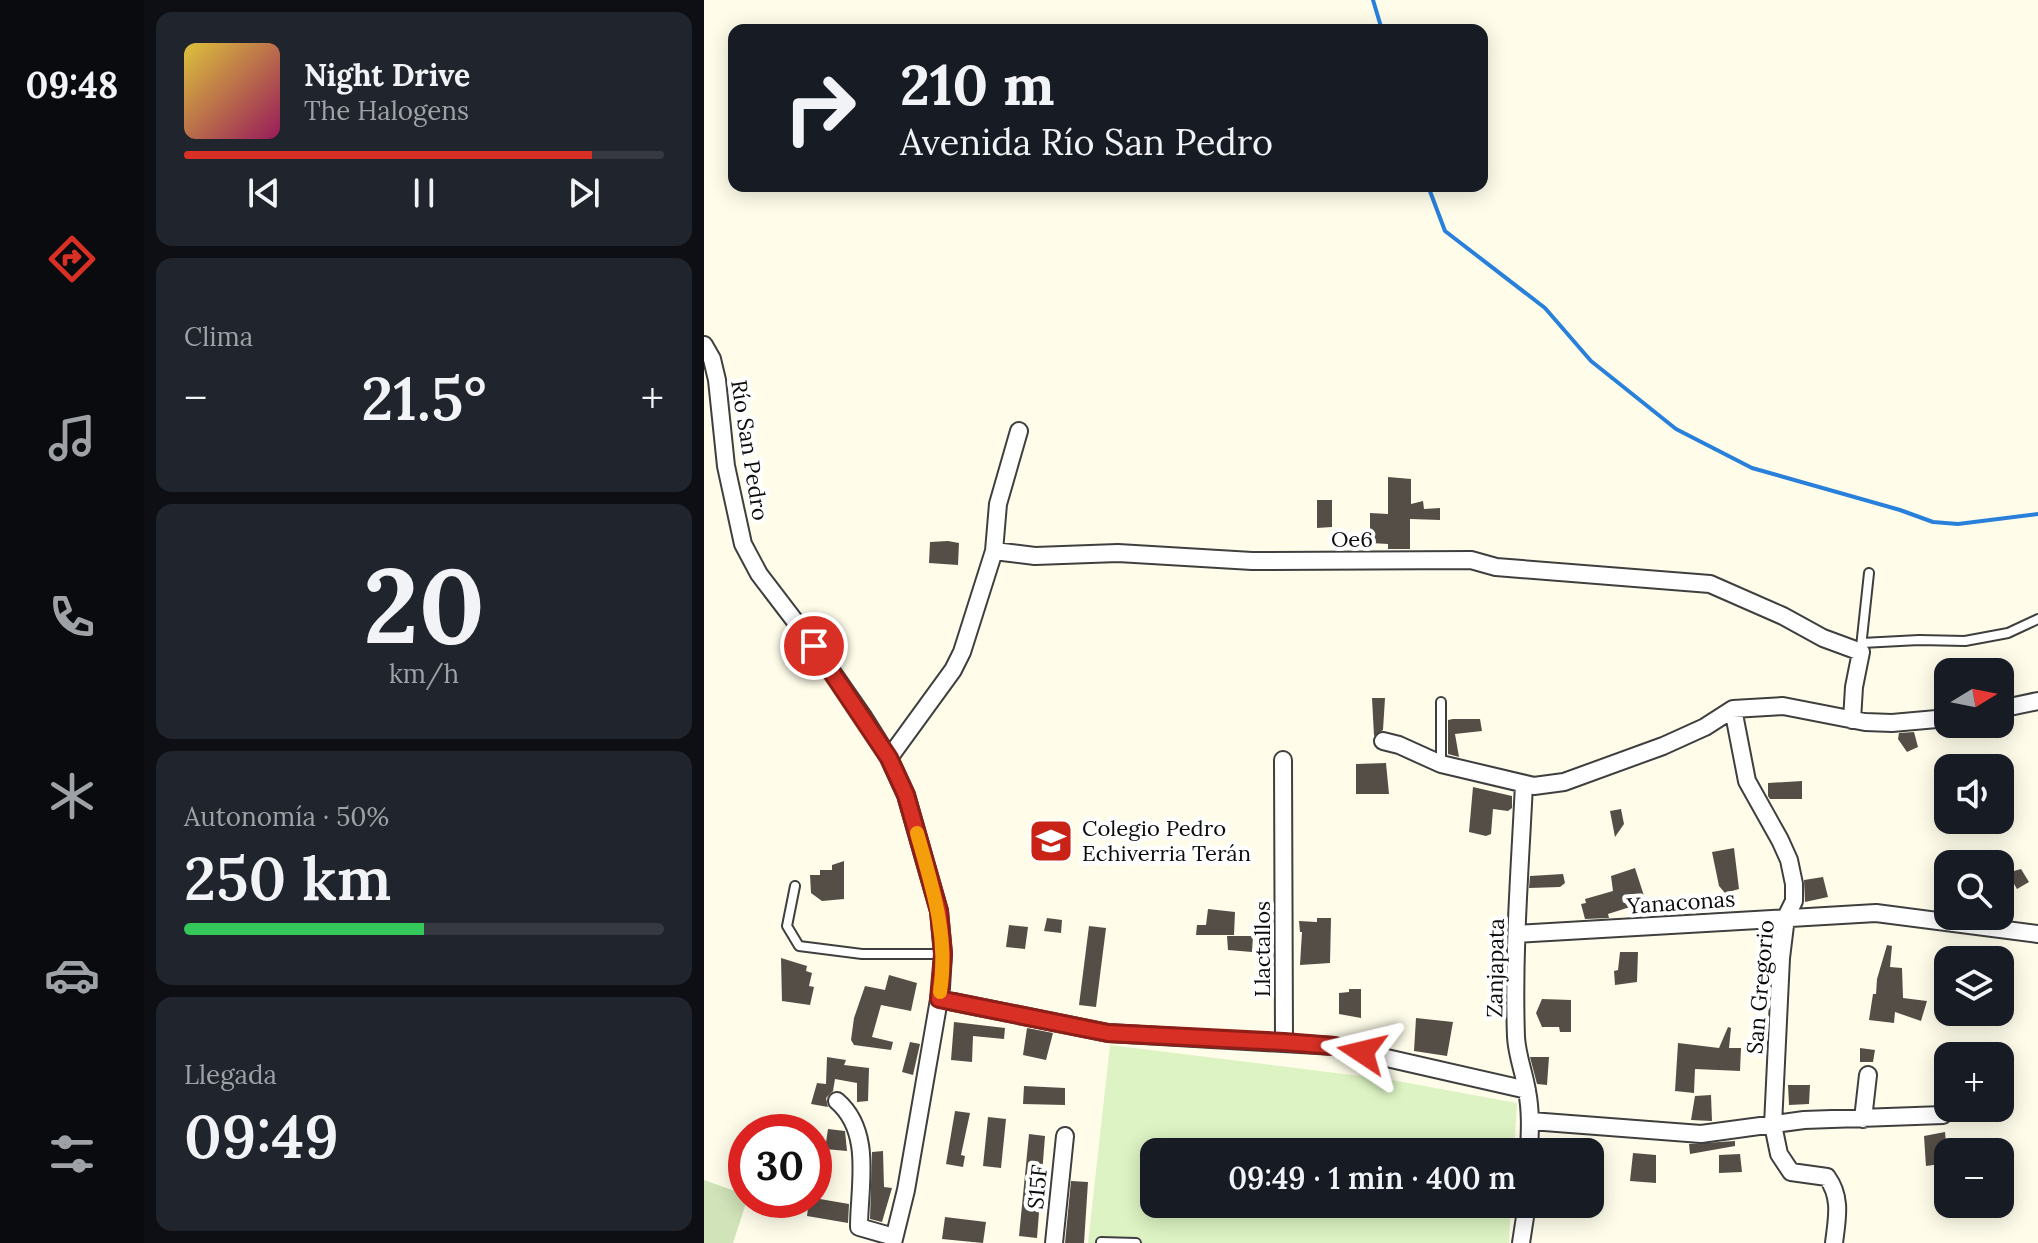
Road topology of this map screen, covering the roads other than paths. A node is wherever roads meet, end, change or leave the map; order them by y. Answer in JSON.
{"nodes":[{"id":1,"x":704,"y":345,"type":"edge"},
{"id":2,"x":1019,"y":431,"type":"dead end"},
{"id":3,"x":994,"y":551,"type":"junction"},
{"id":4,"x":1869,"y":573,"type":"dead end"},
{"id":5,"x":2038,"y":619,"type":"edge"},
{"id":6,"x":1861,"y":648,"type":"junction"},
{"id":7,"x":2038,"y":701,"type":"edge"},
{"id":8,"x":1441,"y":702,"type":"dead end"},
{"id":9,"x":2014,"y":706,"type":"edge"},
{"id":10,"x":1733,"y":709,"type":"junction"},
{"id":11,"x":1934,"y":719,"type":"edge"},
{"id":12,"x":1852,"y":720,"type":"junction"},
{"id":13,"x":1383,"y":741,"type":"dead end"},
{"id":14,"x":889,"y":758,"type":"junction"},
{"id":15,"x":1283,"y":760,"type":"dead end"},
{"id":16,"x":1441,"y":764,"type":"junction"},
{"id":17,"x":1524,"y":784,"type":"junction"},
{"id":18,"x":795,"y":886,"type":"dead end"},
{"id":19,"x":1786,"y":917,"type":"junction"},
{"id":20,"x":1517,"y":934,"type":"junction"},
{"id":21,"x":2038,"y":934,"type":"edge"},
{"id":22,"x":943,"y":954,"type":"junction"},
{"id":23,"x":939,"y":999,"type":"junction"},
{"id":24,"x":1284,"y":1042,"type":"junction"},
{"id":25,"x":1868,"y":1075,"type":"dead end"},
{"id":26,"x":1527,"y":1090,"type":"junction"},
{"id":27,"x":837,"y":1101,"type":"dead end"},
{"id":28,"x":1934,"y":1115,"type":"edge"},
{"id":29,"x":1863,"y":1119,"type":"junction"},
{"id":30,"x":1531,"y":1121,"type":"junction"},
{"id":31,"x":1773,"y":1125,"type":"junction"},
{"id":32,"x":1065,"y":1136,"type":"dead end"},
{"id":33,"x":1530,"y":1138,"type":"edge"},
{"id":34,"x":1525,"y":1218,"type":"edge"},
{"id":35,"x":894,"y":1240,"type":"edge"},
{"id":36,"x":1101,"y":1242,"type":"edge"},
{"id":37,"x":1054,"y":1243,"type":"edge"},
{"id":38,"x":1136,"y":1243,"type":"edge"},
{"id":39,"x":1521,"y":1243,"type":"edge"},
{"id":40,"x":1834,"y":1243,"type":"edge"}],
"edges":[{"from":1,"to":14,"type":"street","name":"Río San Pedro"},
{"from":2,"to":3,"type":"street"},
{"from":3,"to":6,"type":"street","name":"Oe6"},
{"from":3,"to":14,"type":"street"},
{"from":4,"to":6,"type":"lane"},
{"from":5,"to":6,"type":"lane"},
{"from":6,"to":12,"type":"street"},
{"from":7,"to":9,"type":"street"},
{"from":8,"to":16,"type":"lane"},
{"from":10,"to":12,"type":"street"},
{"from":10,"to":17,"type":"street"},
{"from":10,"to":19,"type":"street","name":"San Gregorio"},
{"from":11,"to":12,"type":"street"},
{"from":13,"to":16,"type":"street"},
{"from":14,"to":22,"type":"street","name":"Río San Pedro"},
{"from":15,"to":24,"type":"street","name":"Llactallos"},
{"from":16,"to":17,"type":"street"},
{"from":17,"to":20,"type":"street","name":"Zanjapata"},
{"from":18,"to":22,"type":"lane"},
{"from":19,"to":20,"type":"street","name":"Yanaconas"},
{"from":19,"to":21,"type":"street","name":"Yanaconas"},
{"from":19,"to":31,"type":"street","name":"San Gregorio"},
{"from":20,"to":26,"type":"street","name":"Zanjapata"},
{"from":22,"to":23,"type":"street","name":"Río San Pedro"},
{"from":23,"to":24,"type":"street"},
{"from":23,"to":35,"type":"street","name":"Río San Pedro"},
{"from":24,"to":26,"type":"street"},
{"from":25,"to":29,"type":"street"},
{"from":26,"to":30,"type":"street","name":"Zanjapata"},
{"from":27,"to":35,"type":"street"},
{"from":28,"to":29,"type":"street"},
{"from":29,"to":31,"type":"street"},
{"from":30,"to":31,"type":"street"},
{"from":30,"to":33,"type":"street","name":"Zanjapata"},
{"from":31,"to":40,"type":"street","name":"San Gregorio"},
{"from":32,"to":37,"type":"street","name":"S15F"},
{"from":34,"to":39,"type":"street"},
{"from":36,"to":38,"type":"lane"}]}
